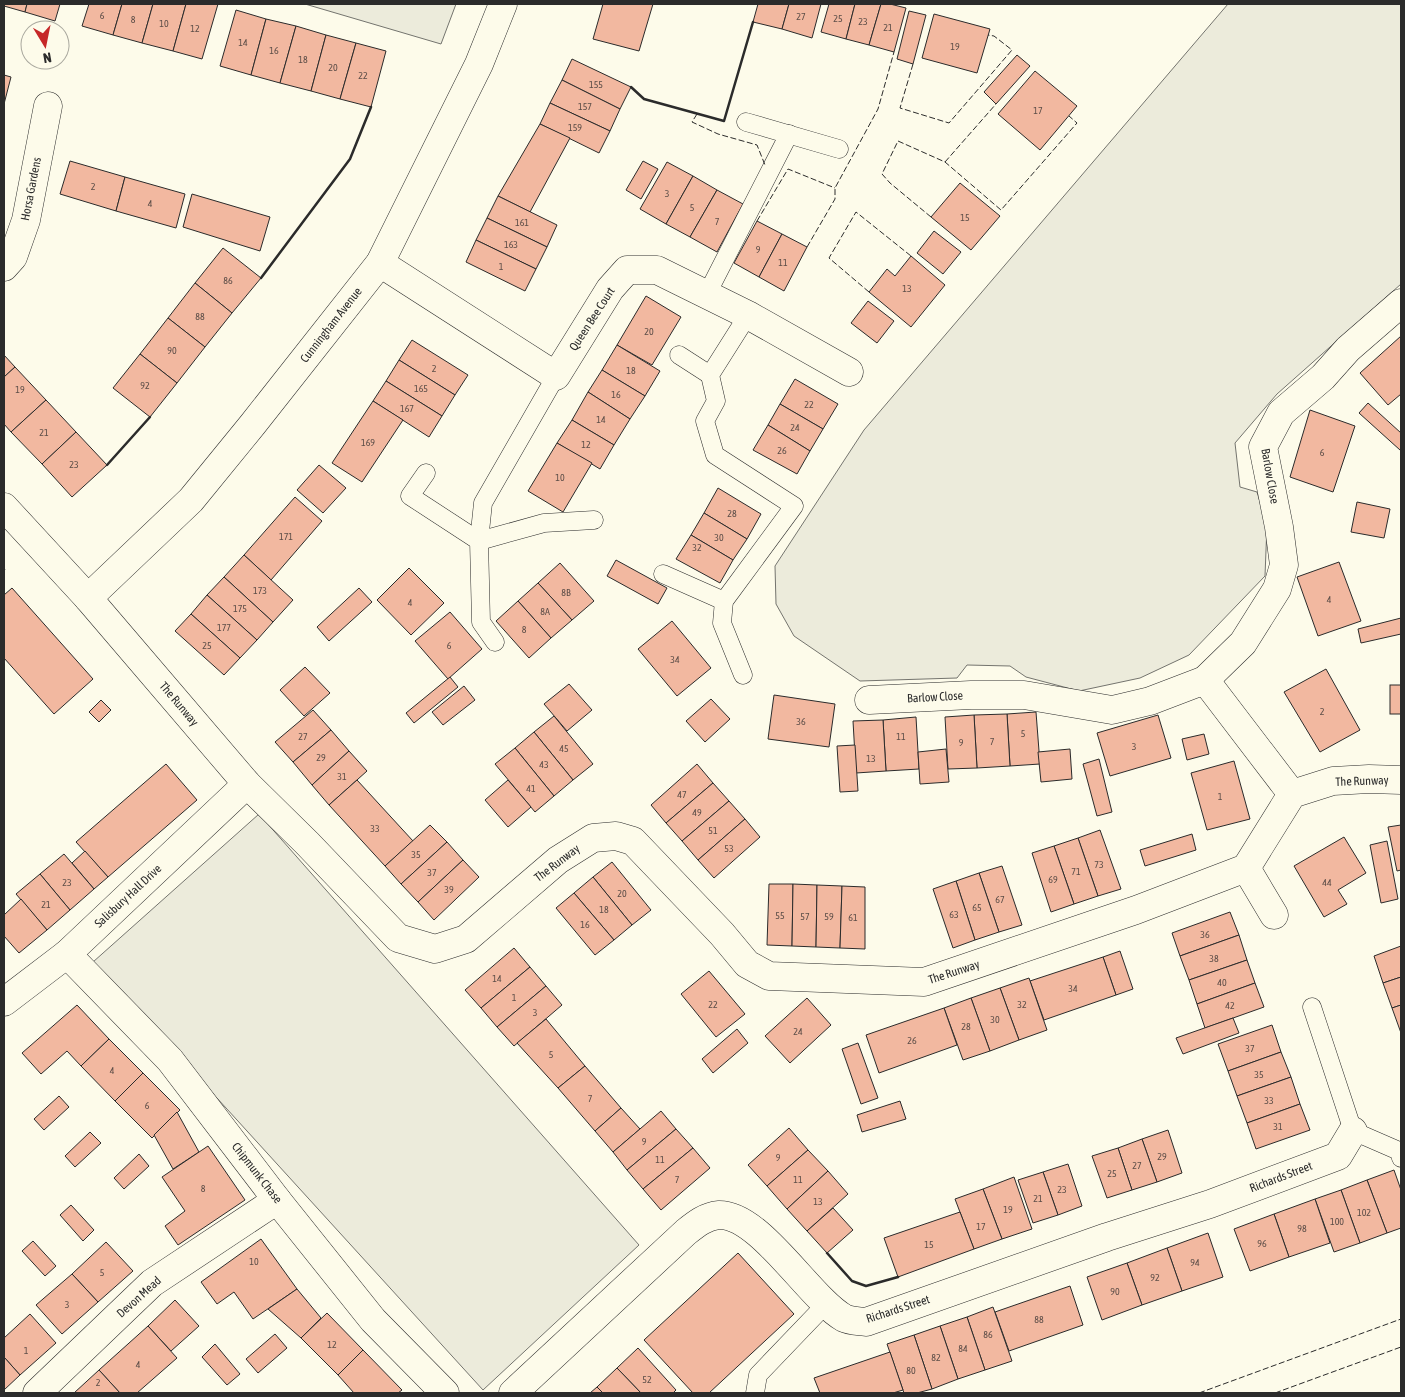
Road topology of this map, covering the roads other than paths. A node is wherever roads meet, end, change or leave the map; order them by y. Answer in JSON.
{"nodes":[{"id":1,"x":503,"y":4,"type":"edge"},
{"id":2,"x":48,"y":106,"type":"dead end"},
{"id":3,"x":746,"y":122,"type":"dead end"},
{"id":4,"x":789,"y":134,"type":"junction"},
{"id":5,"x":839,"y":149,"type":"dead end"},
{"id":6,"x":380,"y":262,"type":"junction"},
{"id":7,"x":4,"y":267,"type":"edge"},
{"id":8,"x":707,"y":294,"type":"junction"},
{"id":9,"x":1401,"y":303,"type":"edge"},
{"id":10,"x":748,"y":315,"type":"junction"},
{"id":11,"x":679,"y":355,"type":"dead end"},
{"id":12,"x":849,"y":372,"type":"dead end"},
{"id":13,"x":556,"y":376,"type":"junction"},
{"id":14,"x":710,"y":376,"type":"junction"},
{"id":15,"x":426,"y":473,"type":"dead end"},
{"id":16,"x":4,"y":507,"type":"edge"},
{"id":17,"x":594,"y":520,"type":"dead end"},
{"id":18,"x":479,"y":541,"type":"junction"},
{"id":19,"x":663,"y":574,"type":"dead end"},
{"id":20,"x":88,"y":598,"type":"junction"},
{"id":21,"x":724,"y":601,"type":"junction"},
{"id":22,"x":495,"y":642,"type":"dead end"},
{"id":23,"x":743,"y":674,"type":"dead end"},
{"id":24,"x":1205,"y":680,"type":"junction"},
{"id":25,"x":869,"y":700,"type":"dead end"},
{"id":26,"x":1401,"y":780,"type":"edge"},
{"id":27,"x":247,"y":784,"type":"junction"},
{"id":28,"x":1292,"y":794,"type":"junction"},
{"id":29,"x":1246,"y":868,"type":"junction"},
{"id":30,"x":1274,"y":915,"type":"dead end"},
{"id":31,"x":67,"y":954,"type":"junction"},
{"id":32,"x":4,"y":1002,"type":"edge"},
{"id":33,"x":1312,"y":1007,"type":"dead end"},
{"id":34,"x":1353,"y":1131,"type":"junction"},
{"id":35,"x":1401,"y":1158,"type":"edge"},
{"id":36,"x":277,"y":1200,"type":"junction"},
{"id":37,"x":826,"y":1304,"type":"junction"},
{"id":38,"x":37,"y":1393,"type":"edge"},
{"id":39,"x":445,"y":1393,"type":"edge"},
{"id":40,"x":513,"y":1393,"type":"edge"},
{"id":41,"x":755,"y":1393,"type":"edge"}],
"edges":[{"from":1,"to":6,"type":"street","name":"Cunningham Avenue"},
{"from":2,"to":7,"type":"street","name":"Horsa Gardens"},
{"from":3,"to":4,"type":"lane"},
{"from":4,"to":5,"type":"lane"},
{"from":4,"to":8,"type":"lane"},
{"from":6,"to":13,"type":"street"},
{"from":6,"to":20,"type":"street","name":"Cunningham Avenue"},
{"from":8,"to":10,"type":"street","name":"Queen Bee Court"},
{"from":8,"to":13,"type":"street","name":"Queen Bee Court"},
{"from":9,"to":24,"type":"street","name":"Barlow Close"},
{"from":10,"to":12,"type":"street","name":"Queen Bee Court"},
{"from":10,"to":14,"type":"lane"},
{"from":11,"to":14,"type":"lane"},
{"from":13,"to":18,"type":"lane"},
{"from":14,"to":21,"type":"lane"},
{"from":15,"to":18,"type":"lane"},
{"from":16,"to":20,"type":"street","name":"The Runway"},
{"from":17,"to":18,"type":"lane"},
{"from":18,"to":22,"type":"lane"},
{"from":19,"to":21,"type":"lane"},
{"from":20,"to":27,"type":"street","name":"The Runway"},
{"from":21,"to":23,"type":"lane"},
{"from":24,"to":25,"type":"street","name":"Barlow Close"},
{"from":24,"to":28,"type":"street"},
{"from":26,"to":28,"type":"street","name":"The Runway"},
{"from":27,"to":29,"type":"street","name":"The Runway"},
{"from":27,"to":31,"type":"street","name":"Salisbury Hall Drive"},
{"from":28,"to":29,"type":"street"},
{"from":29,"to":30,"type":"street"},
{"from":31,"to":32,"type":"street","name":"Salisbury Hall Drive"},
{"from":31,"to":36,"type":"street","name":"Chipmunk Chase"},
{"from":33,"to":34,"type":"lane"},
{"from":34,"to":35,"type":"lane"},
{"from":34,"to":37,"type":"street","name":"Richards Street"},
{"from":36,"to":38,"type":"street","name":"Devon Mead"},
{"from":36,"to":39,"type":"street","name":"Chipmunk Chase"},
{"from":37,"to":40,"type":"street","name":"Richards Street"},
{"from":37,"to":41,"type":"lane"}]}
